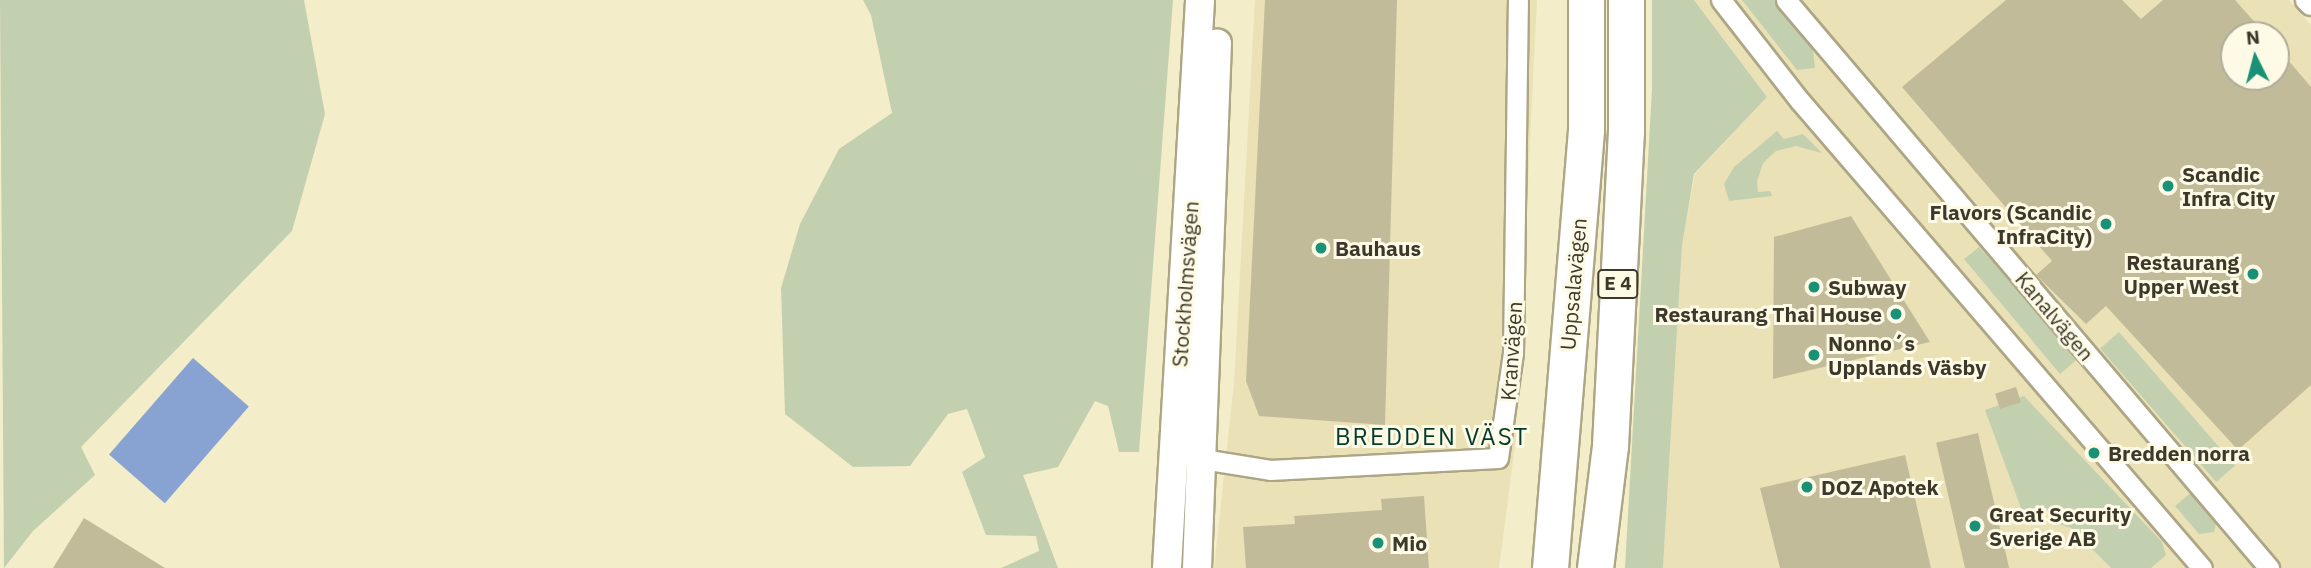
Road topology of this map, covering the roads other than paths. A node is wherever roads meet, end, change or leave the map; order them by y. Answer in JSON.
{"nodes":[{"id":1,"x":1200,"y":0,"type":"edge"},
{"id":2,"x":1218,"y":0,"type":"edge"},
{"id":3,"x":1518,"y":0,"type":"edge"},
{"id":4,"x":1586,"y":0,"type":"edge"},
{"id":5,"x":1626,"y":0,"type":"edge"},
{"id":6,"x":1721,"y":0,"type":"edge"},
{"id":7,"x":1786,"y":0,"type":"edge"},
{"id":8,"x":1567,"y":355,"type":"junction"},
{"id":9,"x":1610,"y":446,"type":"junction"},
{"id":10,"x":1173,"y":454,"type":"junction"},
{"id":11,"x":1200,"y":459,"type":"junction"},
{"id":12,"x":1167,"y":568,"type":"edge"},
{"id":13,"x":1197,"y":568,"type":"edge"},
{"id":14,"x":1538,"y":568,"type":"edge"},
{"id":15,"x":1550,"y":568,"type":"edge"},
{"id":16,"x":1595,"y":568,"type":"edge"},
{"id":17,"x":1603,"y":568,"type":"edge"},
{"id":18,"x":2202,"y":568,"type":"edge"},
{"id":19,"x":2269,"y":568,"type":"edge"}],
"edges":[{"from":1,"to":10,"type":"main road","name":"Stockholmsvägen"},
{"from":2,"to":11,"type":"main road","name":"Stockholmsvägen"},
{"from":3,"to":11,"type":"street","name":"Kranvägen"},
{"from":4,"to":8,"type":"highway","name":"Uppsalavägen","number":"E 4"},
{"from":5,"to":9,"type":"highway","name":"Uppsalavägen","number":"E 4"},
{"from":6,"to":18,"type":"street"},
{"from":7,"to":19,"type":"street","name":"Kanalvägen"},
{"from":8,"to":14,"type":"highway"},
{"from":8,"to":15,"type":"highway","name":"Uppsalavägen","number":"E 4"},
{"from":9,"to":16,"type":"highway","name":"Uppsalavägen","number":"E 4"},
{"from":9,"to":17,"type":"highway"},
{"from":10,"to":11,"type":"street","name":"Kranvägen"},
{"from":10,"to":12,"type":"main road","name":"Stockholmsvägen"},
{"from":11,"to":13,"type":"main road","name":"Stockholmsvägen"}]}
